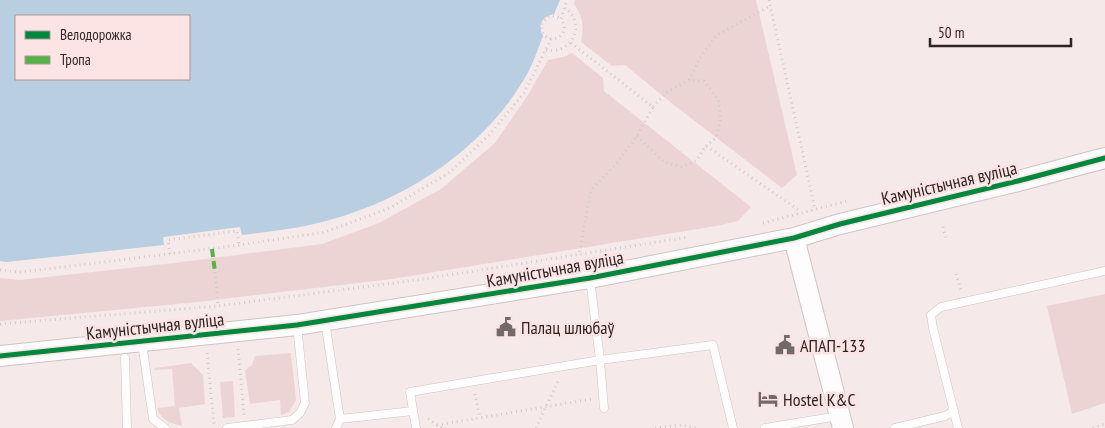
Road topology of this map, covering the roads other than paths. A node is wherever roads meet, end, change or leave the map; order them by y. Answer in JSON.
{"nodes":[{"id":1,"x":1105,"y":158,"type":"edge"},
{"id":2,"x":794,"y":238,"type":"junction"},
{"id":3,"x":1105,"y":271,"type":"edge"},
{"id":4,"x":590,"y":278,"type":"junction"},
{"id":5,"x":325,"y":321,"type":"junction"},
{"id":6,"x":297,"y":325,"type":"junction"},
{"id":7,"x":142,"y":341,"type":"junction"},
{"id":8,"x":0,"y":356,"type":"edge"},
{"id":9,"x":125,"y":358,"type":"dead end"},
{"id":10,"x":600,"y":360,"type":"junction"},
{"id":11,"x":604,"y":408,"type":"dead end"},
{"id":12,"x":414,"y":411,"type":"junction"},
{"id":13,"x":954,"y":411,"type":"junction"},
{"id":14,"x":340,"y":419,"type":"junction"},
{"id":15,"x":842,"y":422,"type":"edge"},
{"id":16,"x":802,"y":425,"type":"edge"},
{"id":17,"x":127,"y":428,"type":"edge"},
{"id":18,"x":166,"y":428,"type":"edge"},
{"id":19,"x":227,"y":428,"type":"edge"},
{"id":20,"x":336,"y":428,"type":"edge"},
{"id":21,"x":416,"y":428,"type":"edge"},
{"id":22,"x":733,"y":428,"type":"edge"},
{"id":23,"x":765,"y":428,"type":"edge"},
{"id":24,"x":895,"y":428,"type":"edge"},
{"id":25,"x":958,"y":428,"type":"edge"}],
"edges":[{"from":1,"to":2,"type":"street","name":"Камуністычная вуліца"},
{"from":2,"to":4,"type":"street","name":"Камуністычная вуліца"},
{"from":2,"to":15,"type":"street"},
{"from":3,"to":13,"type":"lane"},
{"from":4,"to":5,"type":"street","name":"Камуністычная вуліца"},
{"from":4,"to":10,"type":"lane"},
{"from":5,"to":6,"type":"street","name":"Камуністычная вуліца"},
{"from":5,"to":14,"type":"lane"},
{"from":6,"to":7,"type":"street","name":"Камуністычная вуліца"},
{"from":6,"to":19,"type":"lane"},
{"from":7,"to":8,"type":"street","name":"Камуністычная вуліца"},
{"from":7,"to":18,"type":"lane"},
{"from":9,"to":17,"type":"lane"},
{"from":10,"to":11,"type":"lane"},
{"from":10,"to":12,"type":"lane"},
{"from":10,"to":22,"type":"lane"},
{"from":12,"to":14,"type":"lane"},
{"from":12,"to":21,"type":"lane"},
{"from":13,"to":24,"type":"lane"},
{"from":13,"to":25,"type":"lane"},
{"from":14,"to":20,"type":"lane"},
{"from":15,"to":16,"type":"lane"},
{"from":16,"to":23,"type":"lane"}]}
